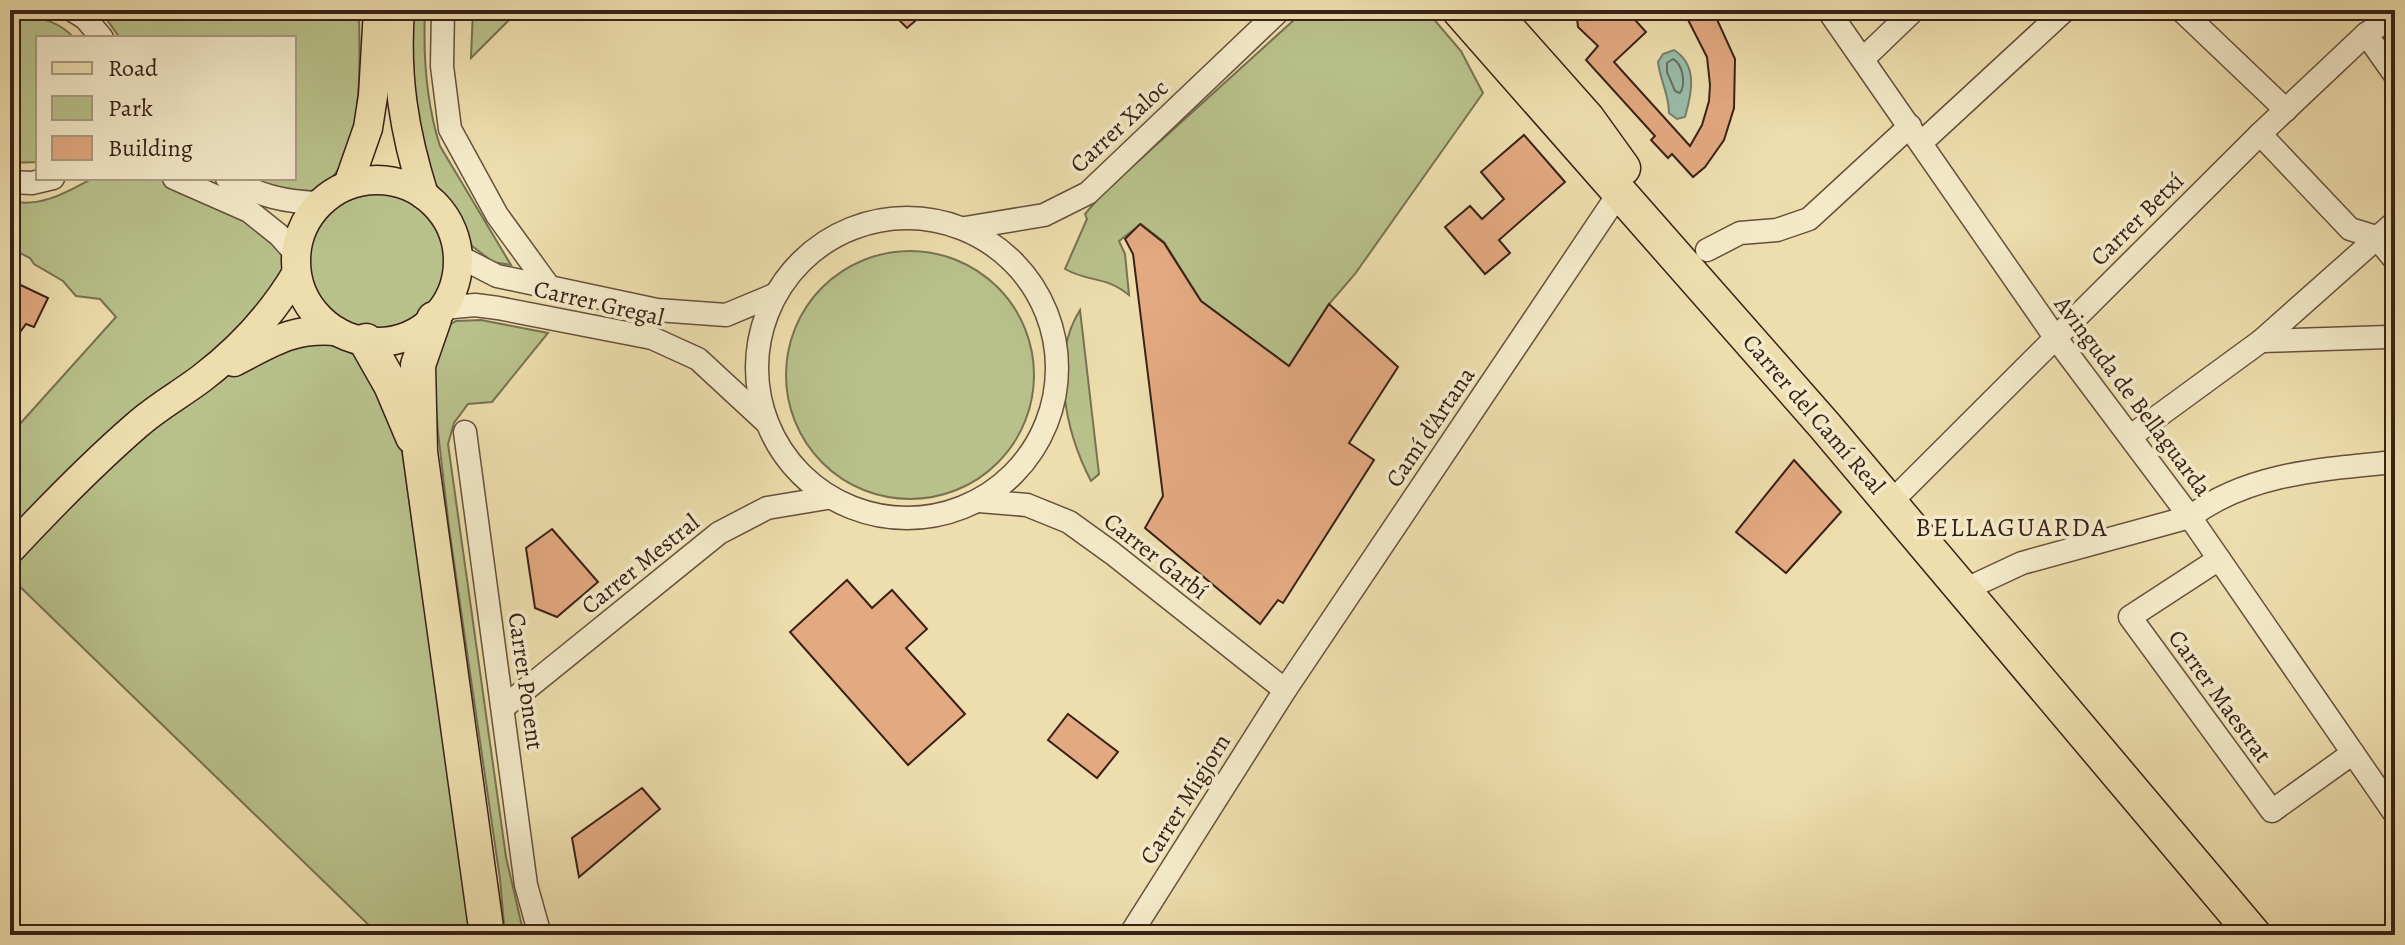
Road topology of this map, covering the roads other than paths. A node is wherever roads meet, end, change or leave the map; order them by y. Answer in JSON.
{"nodes":[{"id":1,"x":72,"y":10,"type":"edge"},
{"id":2,"x":378,"y":10,"type":"edge"},
{"id":3,"x":400,"y":10,"type":"edge"},
{"id":4,"x":443,"y":10,"type":"edge"},
{"id":5,"x":1280,"y":10,"type":"edge"},
{"id":6,"x":1459,"y":10,"type":"edge"},
{"id":7,"x":1491,"y":10,"type":"edge"},
{"id":8,"x":1828,"y":10,"type":"edge"},
{"id":9,"x":1914,"y":10,"type":"edge"},
{"id":10,"x":2065,"y":10,"type":"edge"},
{"id":11,"x":2181,"y":10,"type":"edge"},
{"id":12,"x":2389,"y":15,"type":"edge"},
{"id":13,"x":2366,"y":34,"type":"junction"},
{"id":14,"x":100,"y":36,"type":"edge"},
{"id":15,"x":1863,"y":59,"type":"junction"},
{"id":16,"x":2395,"y":75,"type":"edge"},
{"id":17,"x":2286,"y":110,"type":"junction"},
{"id":18,"x":1916,"y":134,"type":"junction"},
{"id":19,"x":2260,"y":134,"type":"junction"},
{"id":20,"x":45,"y":180,"type":"edge"},
{"id":21,"x":179,"y":180,"type":"edge"},
{"id":22,"x":231,"y":180,"type":"edge"},
{"id":23,"x":10,"y":182,"type":"edge"},
{"id":24,"x":348,"y":185,"type":"junction"},
{"id":25,"x":1619,"y":193,"type":"junction"},
{"id":26,"x":424,"y":195,"type":"junction"},
{"id":27,"x":321,"y":203,"type":"junction"},
{"id":28,"x":2395,"y":222,"type":"edge"},
{"id":29,"x":965,"y":228,"type":"junction"},
{"id":30,"x":2376,"y":237,"type":"junction"},
{"id":31,"x":1707,"y":250,"type":"dead end"},
{"id":32,"x":458,"y":256,"type":"junction"},
{"id":33,"x":2395,"y":260,"type":"edge"},
{"id":34,"x":296,"y":264,"type":"junction"},
{"id":35,"x":550,"y":288,"type":"junction"},
{"id":36,"x":774,"y":295,"type":"junction"},
{"id":37,"x":438,"y":313,"type":"junction"},
{"id":38,"x":2395,"y":331,"type":"edge"},
{"id":39,"x":351,"y":336,"type":"junction"},
{"id":40,"x":2055,"y":337,"type":"junction"},
{"id":41,"x":2261,"y":341,"type":"junction"},
{"id":42,"x":204,"y":376,"type":"junction"},
{"id":43,"x":765,"y":421,"type":"junction"},
{"id":44,"x":1825,"y":426,"type":"junction"},
{"id":45,"x":465,"y":432,"type":"dead end"},
{"id":46,"x":2131,"y":436,"type":"junction"},
{"id":47,"x":420,"y":452,"type":"junction"},
{"id":48,"x":2395,"y":462,"type":"edge"},
{"id":49,"x":827,"y":498,"type":"junction"},
{"id":50,"x":979,"y":501,"type":"junction"},
{"id":51,"x":1890,"y":503,"type":"junction"},
{"id":52,"x":2190,"y":517,"type":"junction"},
{"id":53,"x":10,"y":550,"type":"edge"},
{"id":54,"x":2219,"y":559,"type":"junction"},
{"id":55,"x":1964,"y":590,"type":"junction"},
{"id":56,"x":1285,"y":690,"type":"junction"},
{"id":57,"x":504,"y":707,"type":"junction"},
{"id":58,"x":2353,"y":753,"type":"junction"},
{"id":59,"x":2395,"y":814,"type":"edge"},
{"id":60,"x":487,"y":935,"type":"edge"},
{"id":61,"x":540,"y":935,"type":"edge"},
{"id":62,"x":1130,"y":935,"type":"edge"},
{"id":63,"x":2254,"y":935,"type":"edge"}],
"edges":[{"from":1,"to":14,"type":"street"},
{"from":2,"to":24,"type":"main road"},
{"from":3,"to":26,"type":"main road"},
{"from":4,"to":35,"type":"street"},
{"from":5,"to":29,"type":"street","name":"Carrer Xaloc"},
{"from":6,"to":25,"type":"highway","name":"Carrer del Camí Real"},
{"from":7,"to":44,"type":"highway"},
{"from":8,"to":15,"type":"street","name":"Avinguda de Bellaguarda"},
{"from":9,"to":15,"type":"street"},
{"from":10,"to":18,"type":"street"},
{"from":11,"to":17,"type":"street"},
{"from":12,"to":13,"type":"street","name":"Carrer Betxí"},
{"from":13,"to":16,"type":"street"},
{"from":13,"to":17,"type":"street","name":"Carrer Betxí"},
{"from":15,"to":18,"type":"street","name":"Avinguda de Bellaguarda"},
{"from":17,"to":19,"type":"street","name":"Carrer Betxí"},
{"from":18,"to":31,"type":"street"},
{"from":18,"to":40,"type":"street","name":"Avinguda de Bellaguarda"},
{"from":19,"to":30,"type":"street"},
{"from":19,"to":40,"type":"street","name":"Carrer Betxí"},
{"from":20,"to":23,"type":"street"},
{"from":21,"to":34,"type":"street"},
{"from":22,"to":27,"type":"street"},
{"from":24,"to":26,"type":"main road"},
{"from":24,"to":27,"type":"main road"},
{"from":25,"to":44,"type":"highway","name":"Carrer del Camí Real"},
{"from":25,"to":56,"type":"street","name":"Camí d'Artana"},
{"from":26,"to":32,"type":"main road"},
{"from":27,"to":34,"type":"main road"},
{"from":28,"to":30,"type":"street"},
{"from":29,"to":36,"type":"street"},
{"from":29,"to":50,"type":"street"},
{"from":30,"to":33,"type":"street"},
{"from":30,"to":41,"type":"street"},
{"from":32,"to":35,"type":"street","name":"Carrer Gregal"},
{"from":32,"to":37,"type":"main road"},
{"from":34,"to":39,"type":"main road"},
{"from":34,"to":42,"type":"main road"},
{"from":35,"to":36,"type":"street","name":"Carrer Gregal"},
{"from":36,"to":43,"type":"street"},
{"from":37,"to":39,"type":"main road"},
{"from":37,"to":43,"type":"street","name":"Carrer Gregal"},
{"from":37,"to":47,"type":"highway"},
{"from":38,"to":41,"type":"street"},
{"from":39,"to":42,"type":"main road"},
{"from":39,"to":47,"type":"highway"},
{"from":40,"to":46,"type":"street","name":"Avinguda de Bellaguarda"},
{"from":40,"to":51,"type":"street","name":"Carrer Betxí"},
{"from":41,"to":46,"type":"street"},
{"from":42,"to":53,"type":"main road"},
{"from":43,"to":49,"type":"street"},
{"from":44,"to":51,"type":"highway","name":"Carrer del Camí Real"},
{"from":45,"to":57,"type":"street","name":"Carrer Ponent"},
{"from":46,"to":52,"type":"street","name":"Avinguda de Bellaguarda"},
{"from":47,"to":60,"type":"highway"},
{"from":48,"to":52,"type":"street"},
{"from":49,"to":50,"type":"street"},
{"from":49,"to":57,"type":"street","name":"Carrer Mestral"},
{"from":50,"to":56,"type":"street","name":"Carrer Garbí"},
{"from":51,"to":55,"type":"highway","name":"Carrer del Camí Real"},
{"from":52,"to":54,"type":"street","name":"Avinguda de Bellaguarda"},
{"from":52,"to":55,"type":"street"},
{"from":54,"to":58,"type":"street","name":"Avinguda de Bellaguarda"},
{"from":54,"to":58,"type":"street","name":"Carrer Maestrat"},
{"from":55,"to":63,"type":"highway","name":"Carrer del Camí Real"},
{"from":56,"to":62,"type":"street","name":"Carrer Migjorn"},
{"from":57,"to":61,"type":"street","name":"Carrer Ponent"},
{"from":58,"to":59,"type":"street","name":"Avinguda de Bellaguarda"}]}
